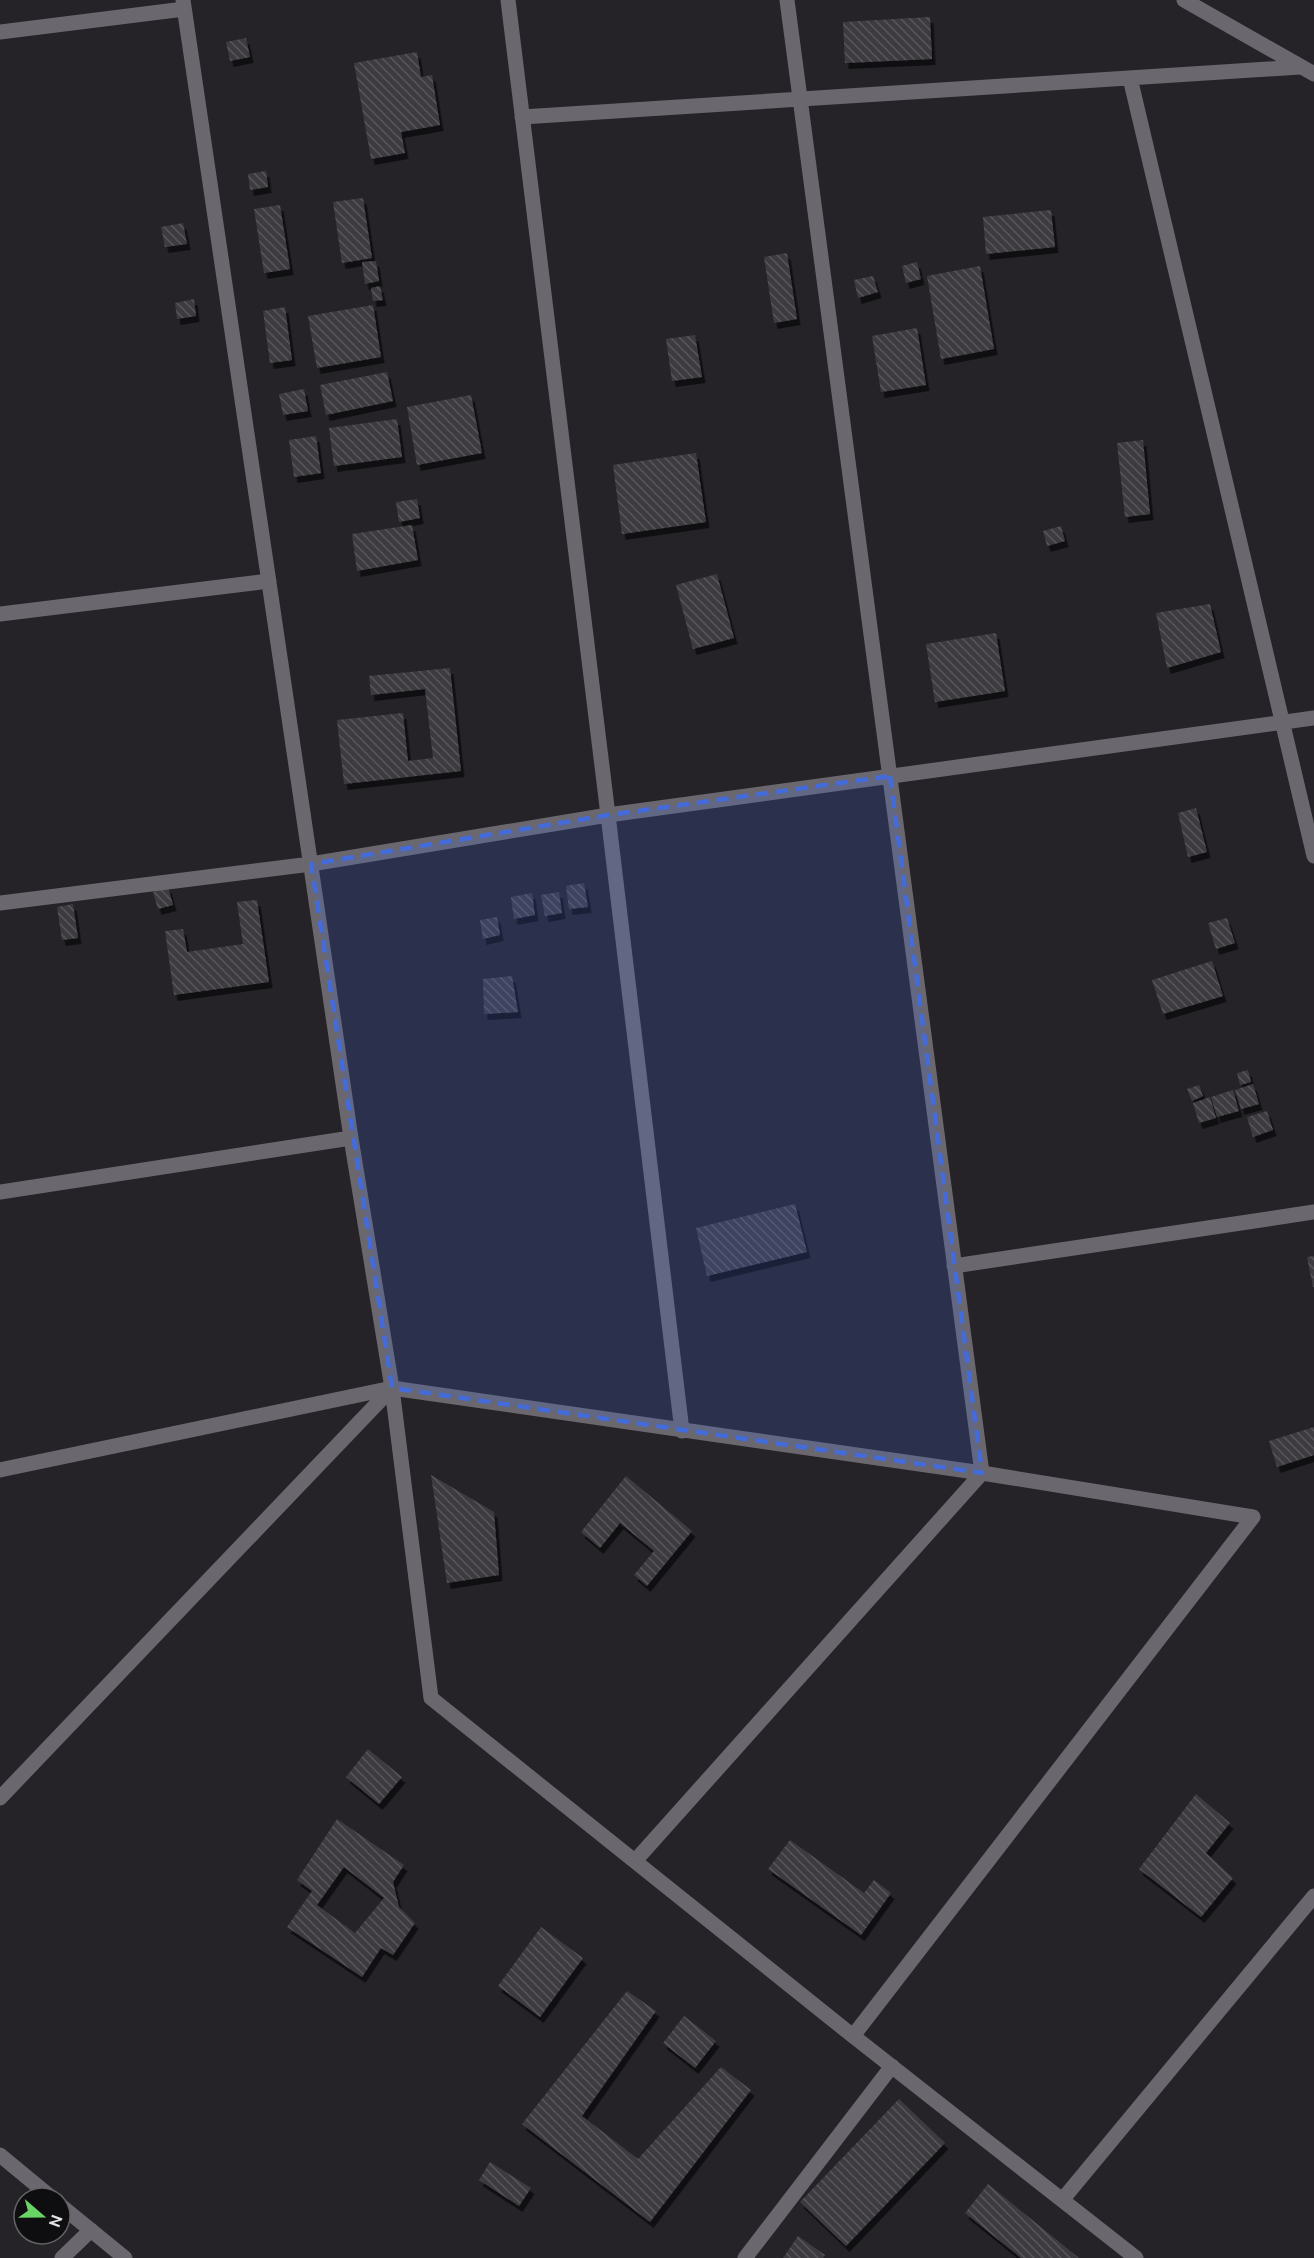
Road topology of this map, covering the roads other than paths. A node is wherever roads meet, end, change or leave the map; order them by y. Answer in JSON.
{"nodes":[{"id":1,"x":508,"y":0,"type":"edge"},
{"id":2,"x":788,"y":0,"type":"edge"},
{"id":3,"x":1184,"y":0,"type":"edge"},
{"id":4,"x":184,"y":4,"type":"edge"},
{"id":5,"x":0,"y":32,"type":"edge"},
{"id":6,"x":1307,"y":71,"type":"edge"},
{"id":7,"x":1130,"y":78,"type":"junction"},
{"id":8,"x":801,"y":99,"type":"junction"},
{"id":9,"x":522,"y":117,"type":"junction"},
{"id":10,"x":268,"y":581,"type":"junction"},
{"id":11,"x":0,"y":614,"type":"edge"},
{"id":12,"x":1314,"y":718,"type":"edge"},
{"id":13,"x":1282,"y":722,"type":"junction"},
{"id":14,"x":890,"y":776,"type":"junction"},
{"id":15,"x":608,"y":814,"type":"junction"},
{"id":16,"x":1314,"y":856,"type":"edge"},
{"id":17,"x":311,"y":864,"type":"junction"},
{"id":18,"x":0,"y":903,"type":"edge"},
{"id":19,"x":351,"y":1138,"type":"junction"},
{"id":20,"x":0,"y":1192,"type":"edge"},
{"id":21,"x":1314,"y":1212,"type":"edge"},
{"id":22,"x":954,"y":1266,"type":"junction"},
{"id":23,"x":392,"y":1388,"type":"junction"},
{"id":24,"x":682,"y":1431,"type":"junction"},
{"id":25,"x":0,"y":1470,"type":"edge"},
{"id":26,"x":982,"y":1473,"type":"junction"},
{"id":27,"x":0,"y":1798,"type":"edge"},
{"id":28,"x":634,"y":1861,"type":"junction"},
{"id":29,"x":1314,"y":1896,"type":"edge"},
{"id":30,"x":853,"y":2036,"type":"junction"},
{"id":31,"x":892,"y":2066,"type":"junction"},
{"id":32,"x":0,"y":2156,"type":"edge"},
{"id":33,"x":37,"y":2186,"type":"edge"},
{"id":34,"x":1062,"y":2199,"type":"junction"},
{"id":35,"x":72,"y":2215,"type":"edge"},
{"id":36,"x":91,"y":2230,"type":"junction"},
{"id":37,"x":62,"y":2258,"type":"edge"},
{"id":38,"x":125,"y":2258,"type":"edge"},
{"id":39,"x":745,"y":2258,"type":"edge"},
{"id":40,"x":1136,"y":2258,"type":"edge"}],
"edges":[{"from":1,"to":9,"type":"street"},
{"from":2,"to":8,"type":"street"},
{"from":3,"to":6,"type":"street"},
{"from":4,"to":5,"type":"street"},
{"from":4,"to":10,"type":"street"},
{"from":6,"to":7,"type":"street"},
{"from":7,"to":8,"type":"street"},
{"from":7,"to":13,"type":"street"},
{"from":8,"to":9,"type":"street"},
{"from":8,"to":14,"type":"street"},
{"from":9,"to":15,"type":"street"},
{"from":10,"to":11,"type":"street"},
{"from":10,"to":17,"type":"street"},
{"from":12,"to":13,"type":"street"},
{"from":13,"to":14,"type":"street"},
{"from":13,"to":16,"type":"street"},
{"from":14,"to":15,"type":"street"},
{"from":14,"to":22,"type":"street"},
{"from":15,"to":17,"type":"street"},
{"from":15,"to":24,"type":"street"},
{"from":17,"to":18,"type":"street"},
{"from":17,"to":19,"type":"street"},
{"from":19,"to":20,"type":"street"},
{"from":19,"to":23,"type":"street"},
{"from":21,"to":22,"type":"street"},
{"from":22,"to":26,"type":"street"},
{"from":23,"to":24,"type":"street"},
{"from":23,"to":25,"type":"street"},
{"from":23,"to":27,"type":"street"},
{"from":23,"to":28,"type":"street"},
{"from":24,"to":26,"type":"street"},
{"from":26,"to":28,"type":"street"},
{"from":26,"to":30,"type":"street"},
{"from":28,"to":30,"type":"street"},
{"from":29,"to":34,"type":"street"},
{"from":30,"to":31,"type":"street"},
{"from":31,"to":34,"type":"street"},
{"from":31,"to":39,"type":"street"},
{"from":32,"to":33,"type":"street"},
{"from":34,"to":40,"type":"street"},
{"from":35,"to":36,"type":"street"},
{"from":36,"to":37,"type":"street"},
{"from":36,"to":38,"type":"street"}]}
